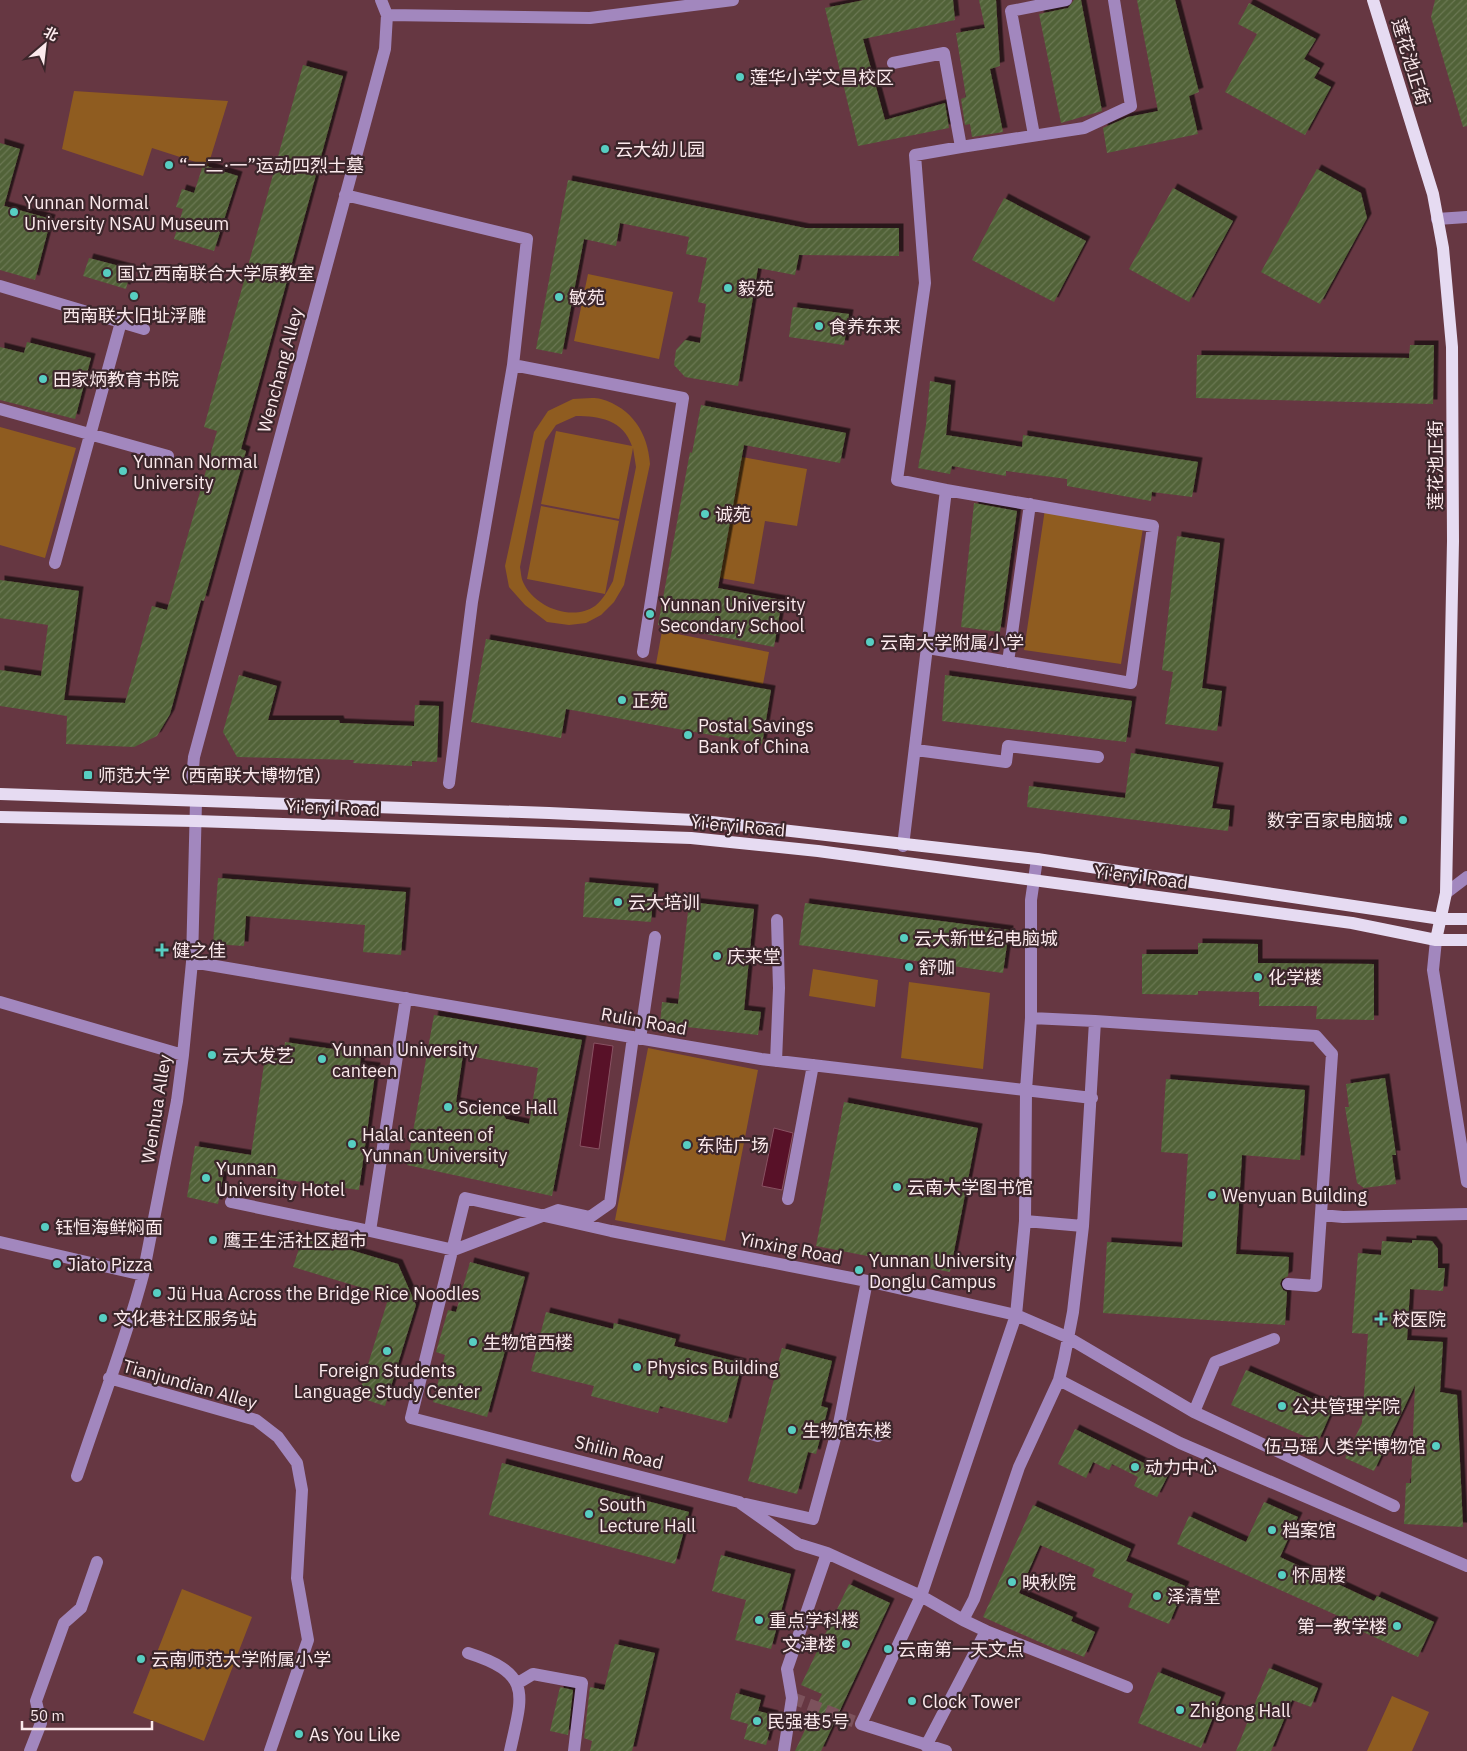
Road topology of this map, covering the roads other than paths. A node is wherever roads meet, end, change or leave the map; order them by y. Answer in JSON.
{"nodes":[{"id":1,"x":381,"y":0,"type":"edge"},
{"id":2,"x":733,"y":0,"type":"edge"},
{"id":3,"x":1066,"y":0,"type":"edge"},
{"id":4,"x":1114,"y":0,"type":"edge"},
{"id":5,"x":1373,"y":0,"type":"edge"},
{"id":6,"x":387,"y":15,"type":"junction"},
{"id":7,"x":893,"y":63,"type":"dead end"},
{"id":8,"x":1034,"y":136,"type":"junction"},
{"id":9,"x":960,"y":147,"type":"junction"},
{"id":10,"x":345,"y":195,"type":"junction"},
{"id":11,"x":1467,"y":217,"type":"edge"},
{"id":12,"x":1437,"y":219,"type":"junction"},
{"id":13,"x":0,"y":286,"type":"edge"},
{"id":14,"x":121,"y":322,"type":"junction"},
{"id":15,"x":144,"y":330,"type":"dead end"},
{"id":16,"x":513,"y":365,"type":"junction"},
{"id":17,"x":0,"y":409,"type":"edge"},
{"id":18,"x":91,"y":434,"type":"junction"},
{"id":19,"x":168,"y":456,"type":"dead end"},
{"id":20,"x":946,"y":490,"type":"junction"},
{"id":21,"x":1030,"y":504,"type":"junction"},
{"id":22,"x":55,"y":563,"type":"dead end"},
{"id":23,"x":928,"y":648,"type":"junction"},
{"id":24,"x":643,"y":652,"type":"dead end"},
{"id":25,"x":1008,"y":662,"type":"junction"},
{"id":26,"x":916,"y":750,"type":"junction"},
{"id":27,"x":1098,"y":757,"type":"dead end"},
{"id":28,"x":192,"y":779,"type":"dead end"},
{"id":29,"x":449,"y":783,"type":"dead end"},
{"id":30,"x":0,"y":794,"type":"edge"},
{"id":31,"x":196,"y":801,"type":"junction"},
{"id":32,"x":0,"y":817,"type":"edge"},
{"id":33,"x":195,"y":821,"type":"junction"},
{"id":34,"x":903,"y":846,"type":"junction"},
{"id":35,"x":1037,"y":859,"type":"junction"},
{"id":36,"x":1467,"y":877,"type":"edge"},
{"id":37,"x":1034,"y":881,"type":"junction"},
{"id":38,"x":1446,"y":893,"type":"junction"},
{"id":39,"x":1467,"y":919,"type":"edge"},
{"id":40,"x":777,"y":920,"type":"dead end"},
{"id":41,"x":1441,"y":920,"type":"junction"},
{"id":42,"x":655,"y":937,"type":"dead end"},
{"id":43,"x":1436,"y":940,"type":"junction"},
{"id":44,"x":1467,"y":940,"type":"edge"},
{"id":45,"x":192,"y":962,"type":"junction"},
{"id":46,"x":406,"y":998,"type":"junction"},
{"id":47,"x":0,"y":1002,"type":"edge"},
{"id":48,"x":1031,"y":1018,"type":"junction"},
{"id":49,"x":1095,"y":1020,"type":"junction"},
{"id":50,"x":637,"y":1038,"type":"junction"},
{"id":51,"x":183,"y":1055,"type":"junction"},
{"id":52,"x":776,"y":1061,"type":"junction"},
{"id":53,"x":813,"y":1065,"type":"junction"},
{"id":54,"x":1026,"y":1090,"type":"junction"},
{"id":55,"x":1092,"y":1098,"type":"junction"},
{"id":56,"x":1467,"y":1182,"type":"edge"},
{"id":57,"x":788,"y":1199,"type":"dead end"},
{"id":58,"x":231,"y":1202,"type":"dead end"},
{"id":59,"x":1467,"y":1214,"type":"edge"},
{"id":60,"x":1321,"y":1215,"type":"junction"},
{"id":61,"x":544,"y":1217,"type":"junction"},
{"id":62,"x":1025,"y":1221,"type":"junction"},
{"id":63,"x":1083,"y":1226,"type":"junction"},
{"id":64,"x":370,"y":1231,"type":"junction"},
{"id":65,"x":0,"y":1242,"type":"edge"},
{"id":66,"x":454,"y":1250,"type":"junction"},
{"id":67,"x":143,"y":1275,"type":"junction"},
{"id":68,"x":867,"y":1281,"type":"junction"},
{"id":69,"x":1288,"y":1284,"type":"dead end"},
{"id":70,"x":1016,"y":1315,"type":"junction"},
{"id":71,"x":1067,"y":1337,"type":"junction"},
{"id":72,"x":1274,"y":1339,"type":"dead end"},
{"id":73,"x":109,"y":1378,"type":"junction"},
{"id":74,"x":1059,"y":1380,"type":"junction"},
{"id":75,"x":1194,"y":1412,"type":"junction"},
{"id":76,"x":839,"y":1424,"type":"junction"},
{"id":77,"x":878,"y":1436,"type":"dead end"},
{"id":78,"x":77,"y":1476,"type":"dead end"},
{"id":79,"x":739,"y":1502,"type":"junction"},
{"id":80,"x":1394,"y":1506,"type":"dead end"},
{"id":81,"x":827,"y":1553,"type":"junction"},
{"id":82,"x":97,"y":1562,"type":"dead end"},
{"id":83,"x":1467,"y":1566,"type":"edge"},
{"id":84,"x":921,"y":1596,"type":"junction"},
{"id":85,"x":963,"y":1620,"type":"junction"},
{"id":86,"x":986,"y":1631,"type":"junction"},
{"id":87,"x":468,"y":1653,"type":"dead end"},
{"id":88,"x":518,"y":1682,"type":"junction"},
{"id":89,"x":1127,"y":1687,"type":"dead end"},
{"id":90,"x":926,"y":1746,"type":"junction"},
{"id":91,"x":30,"y":1751,"type":"edge"},
{"id":92,"x":270,"y":1751,"type":"edge"},
{"id":93,"x":510,"y":1751,"type":"edge"},
{"id":94,"x":574,"y":1751,"type":"edge"},
{"id":95,"x":784,"y":1751,"type":"edge"},
{"id":96,"x":946,"y":1751,"type":"edge"}],
"edges":[{"from":1,"to":6,"type":"street","name":"Wenchang Alley"},
{"from":2,"to":6,"type":"street"},
{"from":3,"to":8,"type":"street"},
{"from":4,"to":8,"type":"street"},
{"from":5,"to":12,"type":"main road","name":"莲花池正街"},
{"from":6,"to":10,"type":"street","name":"Wenchang Alley"},
{"from":7,"to":9,"type":"street"},
{"from":8,"to":9,"type":"street"},
{"from":9,"to":20,"type":"street"},
{"from":10,"to":16,"type":"street"},
{"from":10,"to":28,"type":"street","name":"Wenchang Alley"},
{"from":11,"to":12,"type":"street"},
{"from":12,"to":38,"type":"main road","name":"莲花池正街"},
{"from":13,"to":14,"type":"street"},
{"from":14,"to":15,"type":"street"},
{"from":14,"to":18,"type":"street"},
{"from":16,"to":24,"type":"street"},
{"from":16,"to":29,"type":"street"},
{"from":17,"to":18,"type":"street"},
{"from":18,"to":19,"type":"street"},
{"from":18,"to":22,"type":"street"},
{"from":20,"to":21,"type":"street"},
{"from":20,"to":23,"type":"street"},
{"from":21,"to":25,"type":"street"},
{"from":21,"to":25,"type":"street"},
{"from":23,"to":25,"type":"street"},
{"from":23,"to":26,"type":"street"},
{"from":26,"to":27,"type":"street"},
{"from":26,"to":34,"type":"street"},
{"from":30,"to":31,"type":"main road","name":"Yi'eryi Road"},
{"from":31,"to":33,"type":"street","name":"Wenhua Alley"},
{"from":31,"to":34,"type":"main road","name":"Yi'eryi Road"},
{"from":32,"to":33,"type":"main road","name":"Yi'eryi Road"},
{"from":33,"to":37,"type":"main road","name":"Yi'eryi Road"},
{"from":33,"to":45,"type":"street","name":"Wenhua Alley"},
{"from":34,"to":35,"type":"main road","name":"Yi'eryi Road"},
{"from":35,"to":37,"type":"street"},
{"from":35,"to":41,"type":"main road","name":"Yi'eryi Road"},
{"from":36,"to":38,"type":"street"},
{"from":37,"to":43,"type":"main road","name":"Yi'eryi Road"},
{"from":37,"to":48,"type":"street"},
{"from":38,"to":41,"type":"main road","name":"莲花池正街"},
{"from":39,"to":41,"type":"main road","name":"Yi'eryi Road"},
{"from":40,"to":52,"type":"street"},
{"from":41,"to":43,"type":"main road","name":"莲花池正街"},
{"from":42,"to":50,"type":"street"},
{"from":43,"to":44,"type":"main road","name":"Yi'eryi Road"},
{"from":43,"to":56,"type":"street"},
{"from":45,"to":46,"type":"street","name":"Rulin Road"},
{"from":45,"to":51,"type":"street","name":"Wenhua Alley"},
{"from":46,"to":50,"type":"street","name":"Rulin Road"},
{"from":46,"to":64,"type":"street"},
{"from":47,"to":51,"type":"street"},
{"from":48,"to":49,"type":"street"},
{"from":48,"to":54,"type":"street"},
{"from":49,"to":55,"type":"street"},
{"from":49,"to":60,"type":"street"},
{"from":50,"to":52,"type":"street","name":"Rulin Road"},
{"from":50,"to":61,"type":"street"},
{"from":51,"to":67,"type":"street","name":"Wenhua Alley"},
{"from":52,"to":53,"type":"street","name":"Rulin Road"},
{"from":53,"to":54,"type":"street","name":"Rulin Road"},
{"from":53,"to":57,"type":"street"},
{"from":54,"to":55,"type":"street","name":"Rulin Road"},
{"from":54,"to":62,"type":"street"},
{"from":55,"to":63,"type":"street"},
{"from":58,"to":64,"type":"street"},
{"from":59,"to":60,"type":"street"},
{"from":60,"to":69,"type":"street"},
{"from":61,"to":66,"type":"street"},
{"from":61,"to":66,"type":"street","name":"Yinxing Road"},
{"from":61,"to":68,"type":"street","name":"Yinxing Road"},
{"from":62,"to":63,"type":"street"},
{"from":62,"to":70,"type":"street"},
{"from":63,"to":71,"type":"street"},
{"from":64,"to":66,"type":"street"},
{"from":65,"to":67,"type":"street"},
{"from":66,"to":79,"type":"street","name":"Shilin Road"},
{"from":67,"to":73,"type":"street","name":"Tianjundian Alley"},
{"from":68,"to":70,"type":"street","name":"Yinxing Road"},
{"from":68,"to":76,"type":"street"},
{"from":70,"to":71,"type":"street","name":"Yinxing Road"},
{"from":70,"to":84,"type":"street"},
{"from":71,"to":74,"type":"street"},
{"from":71,"to":75,"type":"street","name":"Yinxing Road"},
{"from":72,"to":75,"type":"street"},
{"from":73,"to":78,"type":"street"},
{"from":73,"to":92,"type":"street","name":"Tianjundian Alley"},
{"from":74,"to":83,"type":"street"},
{"from":74,"to":85,"type":"street"},
{"from":75,"to":80,"type":"street","name":"Yinxing Road"},
{"from":76,"to":77,"type":"street"},
{"from":76,"to":79,"type":"street"},
{"from":79,"to":81,"type":"street","name":"Shilin Road"},
{"from":81,"to":84,"type":"street","name":"Shilin Road"},
{"from":81,"to":95,"type":"street"},
{"from":82,"to":91,"type":"street"},
{"from":84,"to":85,"type":"street","name":"Shilin Road"},
{"from":84,"to":90,"type":"street"},
{"from":85,"to":86,"type":"street","name":"Shilin Road"},
{"from":86,"to":89,"type":"street","name":"Shilin Road"},
{"from":86,"to":90,"type":"street"},
{"from":87,"to":88,"type":"street"},
{"from":88,"to":93,"type":"street"},
{"from":88,"to":94,"type":"street"},
{"from":90,"to":96,"type":"street"}]}
